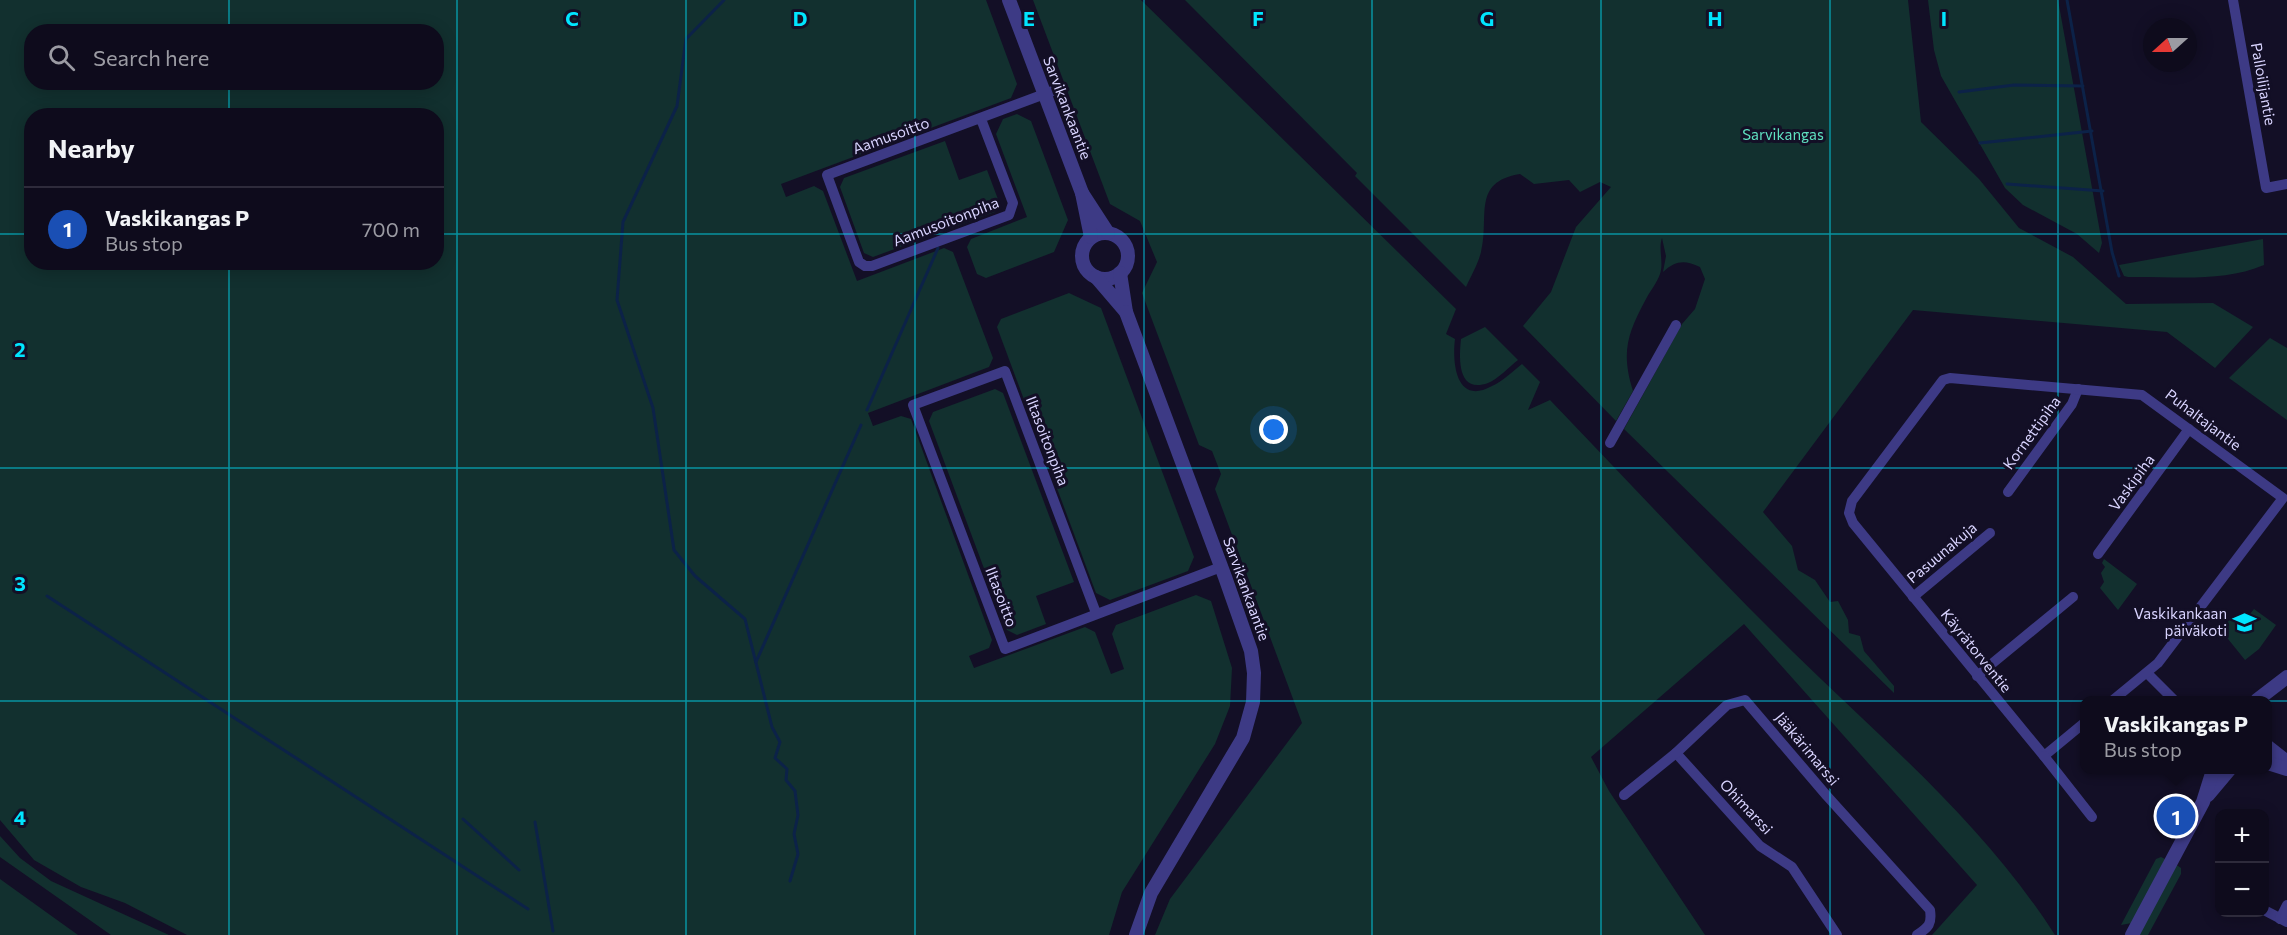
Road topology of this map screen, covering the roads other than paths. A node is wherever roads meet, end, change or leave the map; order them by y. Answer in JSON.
{"nodes":[{"id":1,"x":1009,"y":0,"type":"edge"},
{"id":2,"x":2233,"y":0,"type":"edge"},
{"id":3,"x":1058,"y":89,"type":"dead end"},
{"id":4,"x":1044,"y":95,"type":"junction"},
{"id":5,"x":981,"y":119,"type":"junction"},
{"id":6,"x":2287,"y":184,"type":"edge"},
{"id":7,"x":1082,"y":193,"type":"junction"},
{"id":8,"x":1108,"y":233,"type":"junction"},
{"id":9,"x":1091,"y":237,"type":"junction"},
{"id":10,"x":865,"y":266,"type":"joint"},
{"id":11,"x":1120,"y":273,"type":"junction"},
{"id":12,"x":1096,"y":277,"type":"junction"},
{"id":13,"x":1126,"y":312,"type":"junction"},
{"id":14,"x":1677,"y":326,"type":"dead end"},
{"id":15,"x":2078,"y":389,"type":"junction"},
{"id":16,"x":913,"y":405,"type":"joint"},
{"id":17,"x":2189,"y":429,"type":"junction"},
{"id":18,"x":1610,"y":443,"type":"dead end"},
{"id":19,"x":2008,"y":492,"type":"dead end"},
{"id":20,"x":2285,"y":499,"type":"edge"},
{"id":21,"x":1853,"y":523,"type":"joint"},
{"id":22,"x":1990,"y":533,"type":"dead end"},
{"id":23,"x":2098,"y":554,"type":"dead end"},
{"id":24,"x":1221,"y":567,"type":"junction"},
{"id":25,"x":1913,"y":597,"type":"junction"},
{"id":26,"x":2073,"y":597,"type":"dead end"},
{"id":27,"x":1096,"y":614,"type":"junction"},
{"id":28,"x":2148,"y":673,"type":"junction"},
{"id":29,"x":1977,"y":676,"type":"junction"},
{"id":30,"x":2287,"y":677,"type":"edge"},
{"id":31,"x":2118,"y":696,"type":"edge"},
{"id":32,"x":2170,"y":696,"type":"edge"},
{"id":33,"x":2265,"y":696,"type":"edge"},
{"id":34,"x":2080,"y":727,"type":"edge"},
{"id":35,"x":2272,"y":750,"type":"edge"},
{"id":36,"x":1677,"y":753,"type":"junction"},
{"id":37,"x":2044,"y":756,"type":"junction"},
{"id":38,"x":2287,"y":762,"type":"edge"},
{"id":39,"x":2272,"y":764,"type":"edge"},
{"id":40,"x":2287,"y":769,"type":"edge"},
{"id":41,"x":2212,"y":774,"type":"edge"},
{"id":42,"x":2226,"y":774,"type":"edge"},
{"id":43,"x":1624,"y":795,"type":"dead end"},
{"id":44,"x":2203,"y":801,"type":"junction"},
{"id":45,"x":2092,"y":817,"type":"dead end"},
{"id":46,"x":2287,"y":904,"type":"edge"},
{"id":47,"x":2269,"y":912,"type":"edge"},
{"id":48,"x":2283,"y":920,"type":"edge"},
{"id":49,"x":1136,"y":935,"type":"edge"},
{"id":50,"x":1837,"y":935,"type":"edge"},
{"id":51,"x":1917,"y":935,"type":"edge"},
{"id":52,"x":2132,"y":935,"type":"edge"}],
"edges":[{"from":1,"to":4,"type":"street","name":"Sarvikankaantie"},
{"from":2,"to":6,"type":"street","name":"Palloilijantie"},
{"from":3,"to":4,"type":"street","name":"Aamusoitto"},
{"from":4,"to":5,"type":"street","name":"Aamusoitto"},
{"from":4,"to":7,"type":"street","name":"Sarvikankaantie"},
{"from":5,"to":10,"type":"street","name":"Aamusoitonpiha"},
{"from":5,"to":10,"type":"street","name":"Aamusoitto"},
{"from":7,"to":8,"type":"street","name":"Sarvikankaantie"},
{"from":7,"to":9,"type":"street","name":"Sarvikankaantie"},
{"from":8,"to":9,"type":"street"},
{"from":8,"to":11,"type":"street","name":"Sarvikankaantie"},
{"from":9,"to":12,"type":"street","name":"Sarvikankaantie"},
{"from":11,"to":12,"type":"street"},
{"from":11,"to":13,"type":"street","name":"Sarvikankaantie"},
{"from":12,"to":13,"type":"street","name":"Sarvikankaantie"},
{"from":13,"to":24,"type":"street","name":"Sarvikankaantie"},
{"from":14,"to":18,"type":"street"},
{"from":15,"to":17,"type":"street","name":"Puhaltajantie"},
{"from":15,"to":19,"type":"street","name":"Kornettipiha"},
{"from":15,"to":21,"type":"street","name":"Puhaltajantie"},
{"from":16,"to":27,"type":"street","name":"Iltasoitonpiha"},
{"from":16,"to":27,"type":"street","name":"Iltasoitto"},
{"from":17,"to":20,"type":"street","name":"Puhaltajantie"},
{"from":17,"to":23,"type":"street","name":"Vaskipiha"},
{"from":20,"to":28,"type":"street","name":"Puhaltajantie"},
{"from":21,"to":25,"type":"street","name":"Käyrätorventie"},
{"from":22,"to":25,"type":"street","name":"Pasuunakuja"},
{"from":24,"to":27,"type":"street","name":"Iltasoitto"},
{"from":24,"to":49,"type":"street","name":"Sarvikankaantie"},
{"from":25,"to":29,"type":"street","name":"Käyrätorventie"},
{"from":26,"to":29,"type":"street"},
{"from":28,"to":31,"type":"street"},
{"from":28,"to":32,"type":"street"},
{"from":29,"to":37,"type":"street","name":"Käyrätorventie"},
{"from":30,"to":33,"type":"street"},
{"from":34,"to":37,"type":"street"},
{"from":35,"to":38,"type":"street"},
{"from":36,"to":43,"type":"street","name":"Jääkärimarssi"},
{"from":36,"to":50,"type":"street","name":"Ohimarssi"},
{"from":36,"to":51,"type":"street","name":"Jääkärimarssi"},
{"from":37,"to":45,"type":"street","name":"Käyrätorventie"},
{"from":39,"to":40,"type":"street"},
{"from":41,"to":44,"type":"street"},
{"from":42,"to":44,"type":"street"},
{"from":44,"to":52,"type":"street"},
{"from":46,"to":48,"type":"street"},
{"from":47,"to":48,"type":"street"}]}
